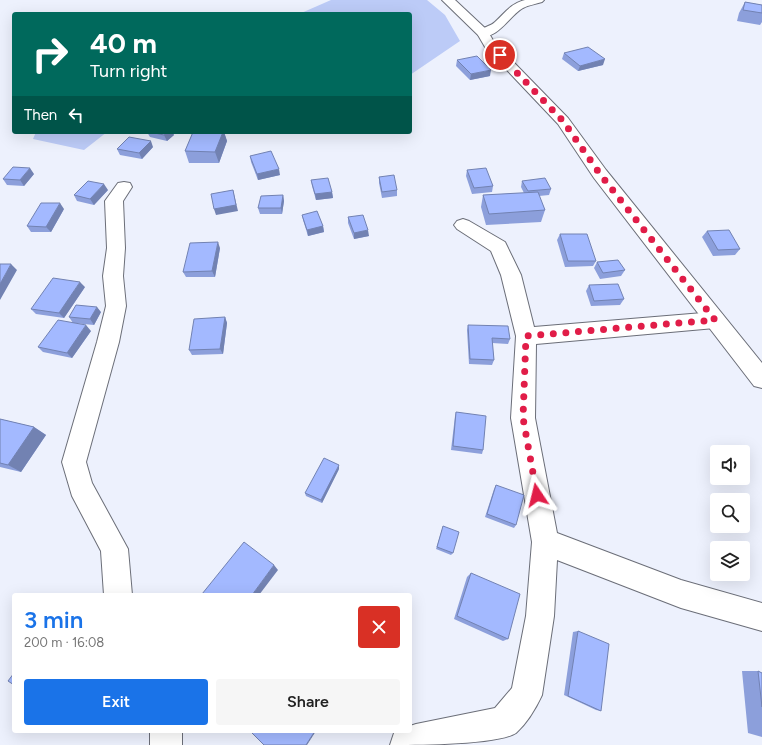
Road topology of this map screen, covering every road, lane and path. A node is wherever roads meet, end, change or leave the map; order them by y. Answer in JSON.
{"nodes":[{"id":1,"x":448,"y":0,"type":"edge"},
{"id":2,"x":538,"y":0,"type":"edge"},
{"id":3,"x":483,"y":33,"type":"junction"},
{"id":4,"x":124,"y":187,"type":"dead end"},
{"id":5,"x":463,"y":225,"type":"dead end"},
{"id":6,"x":715,"y":320,"type":"junction"},
{"id":7,"x":526,"y":336,"type":"junction"},
{"id":8,"x":762,"y":379,"type":"edge"},
{"id":9,"x":545,"y":542,"type":"junction"},
{"id":10,"x":118,"y":593,"type":"edge"},
{"id":11,"x":762,"y":617,"type":"edge"},
{"id":12,"x":166,"y":733,"type":"edge"},
{"id":13,"x":166,"y":745,"type":"edge"},
{"id":14,"x":406,"y":745,"type":"edge"}],
"edges":[{"from":1,"to":3,"type":"street"},
{"from":2,"to":3,"type":"street"},
{"from":3,"to":6,"type":"street"},
{"from":4,"to":10,"type":"street"},
{"from":5,"to":7,"type":"street"},
{"from":6,"to":7,"type":"street"},
{"from":6,"to":8,"type":"street"},
{"from":7,"to":9,"type":"street"},
{"from":9,"to":11,"type":"street"},
{"from":9,"to":14,"type":"street"},
{"from":12,"to":13,"type":"street"}]}
